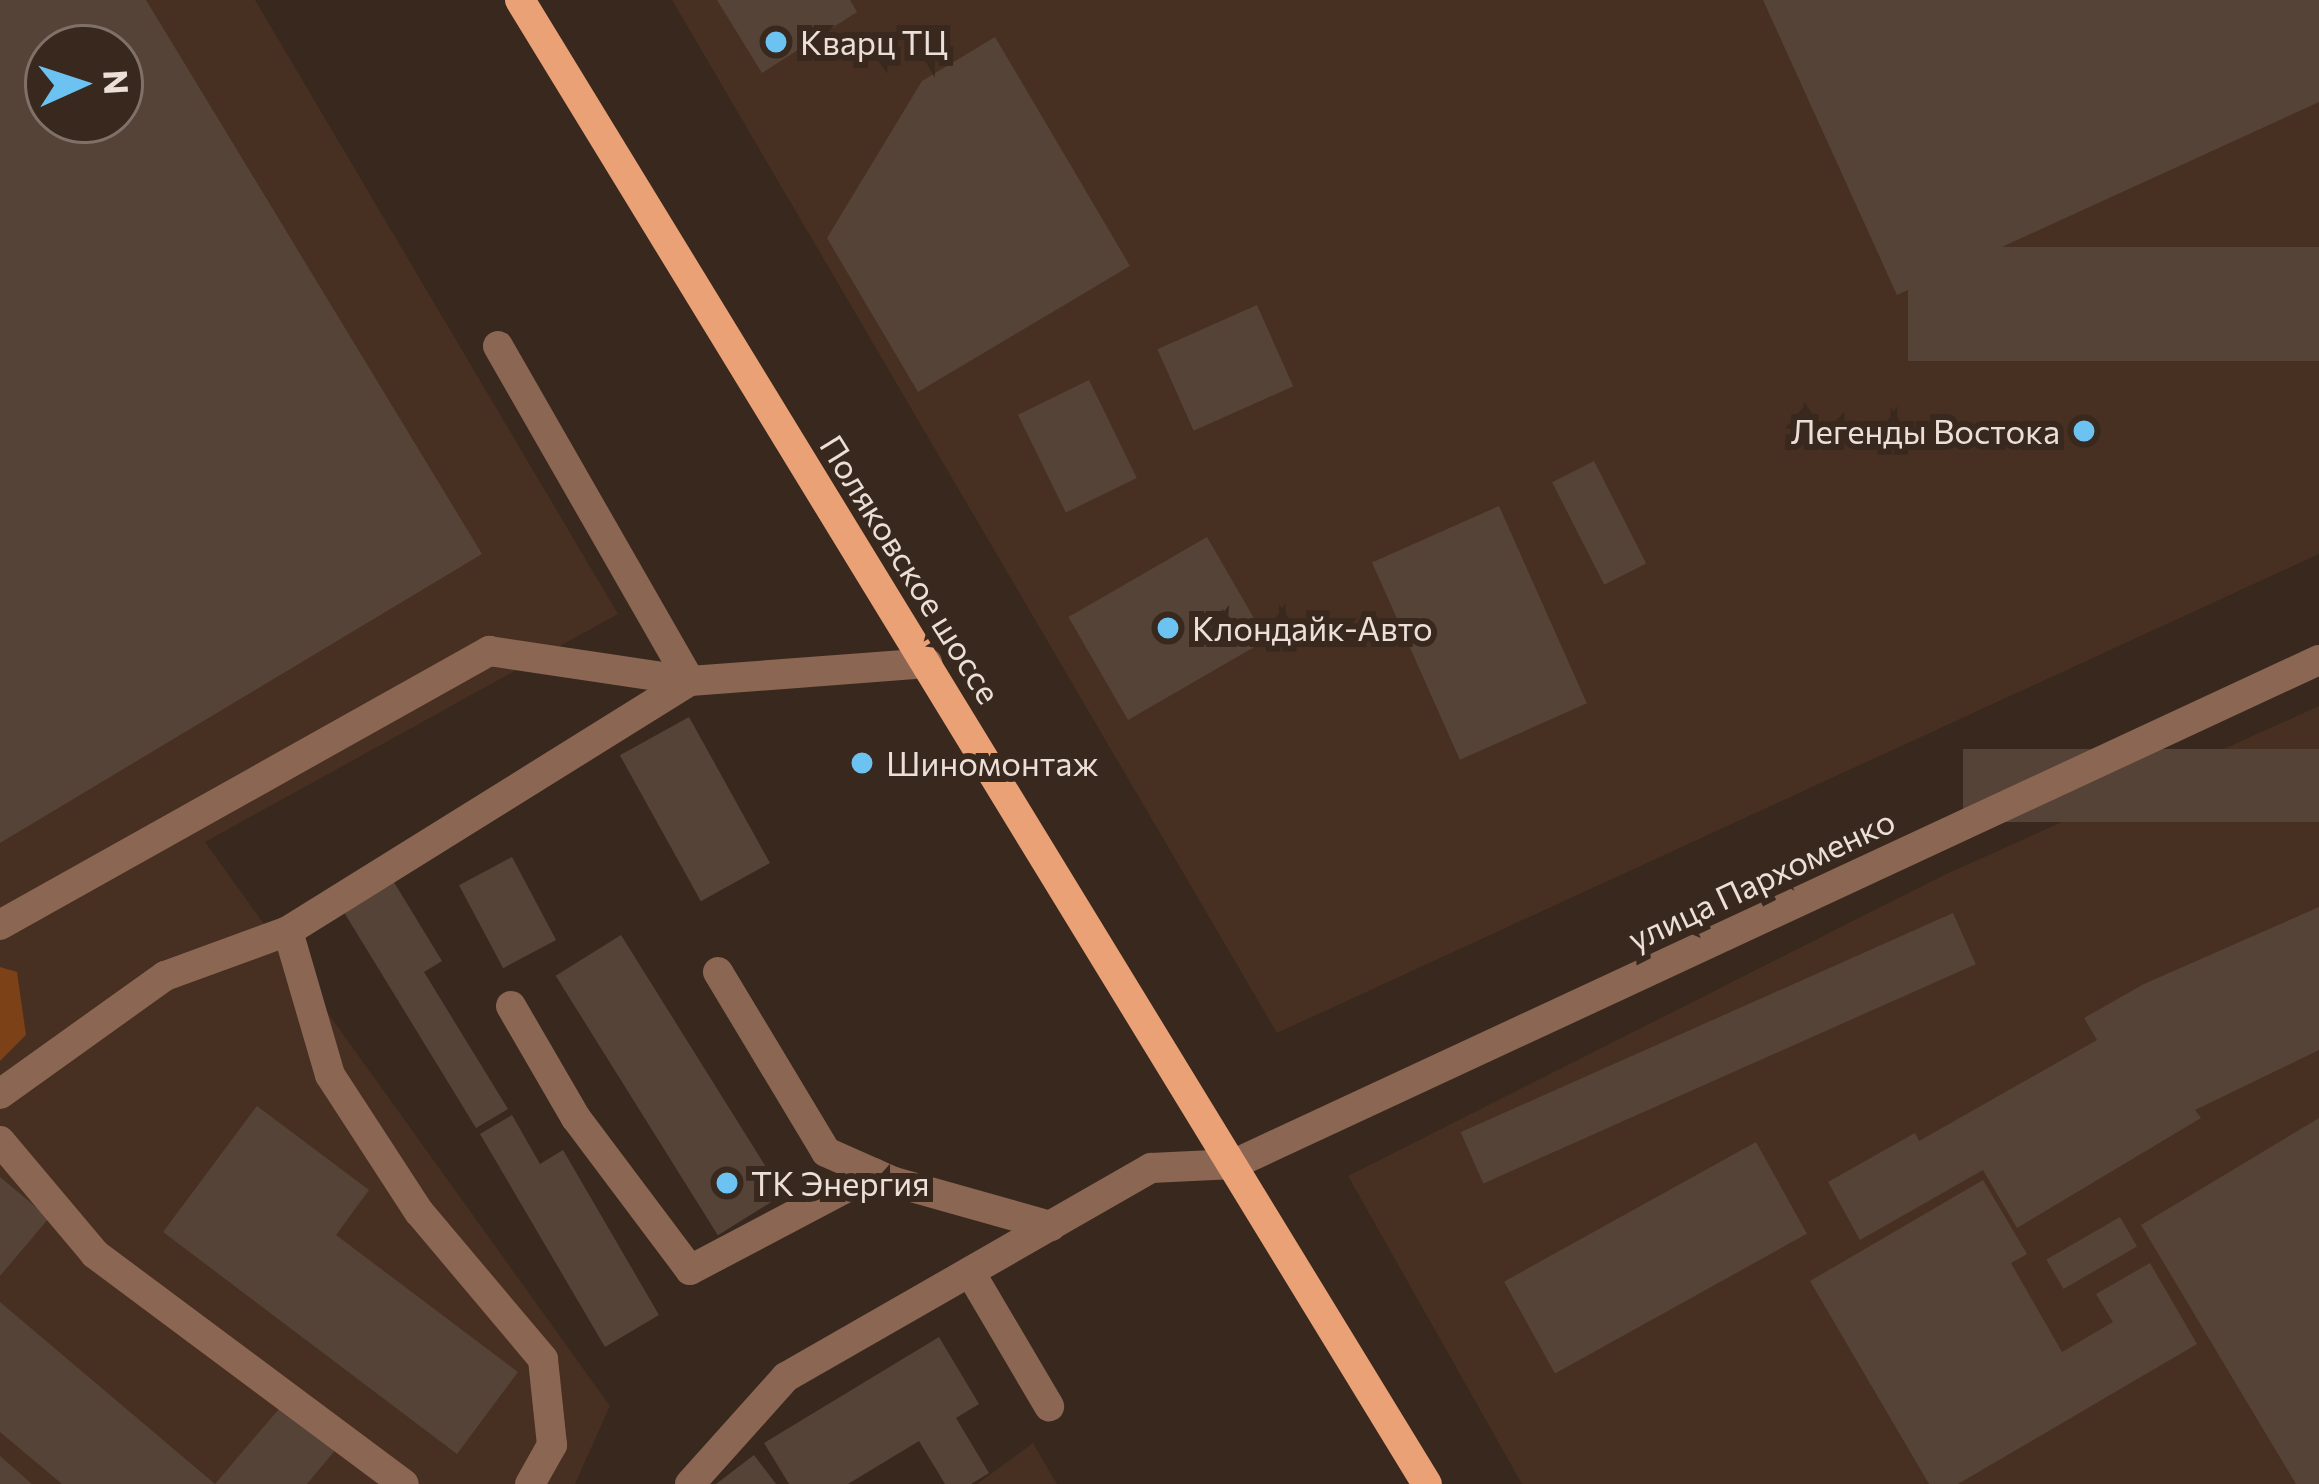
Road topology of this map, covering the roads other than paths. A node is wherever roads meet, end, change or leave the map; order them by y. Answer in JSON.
{"nodes":[{"id":1,"x":520,"y":0,"type":"edge"},
{"id":2,"x":499,"y":346,"type":"dead end"},
{"id":3,"x":2319,"y":660,"type":"edge"},
{"id":4,"x":927,"y":663,"type":"junction"},
{"id":5,"x":690,"y":681,"type":"junction"},
{"id":6,"x":0,"y":925,"type":"edge"},
{"id":7,"x":288,"y":931,"type":"junction"},
{"id":8,"x":718,"y":971,"type":"dead end"},
{"id":9,"x":511,"y":1006,"type":"dead end"},
{"id":10,"x":0,"y":1094,"type":"edge"},
{"id":11,"x":0,"y":1141,"type":"edge"},
{"id":12,"x":1234,"y":1164,"type":"junction"},
{"id":13,"x":874,"y":1173,"type":"junction"},
{"id":14,"x":1051,"y":1226,"type":"junction"},
{"id":15,"x":970,"y":1271,"type":"junction"},
{"id":16,"x":1049,"y":1406,"type":"dead end"},
{"id":17,"x":404,"y":1484,"type":"edge"},
{"id":18,"x":530,"y":1484,"type":"edge"},
{"id":19,"x":690,"y":1484,"type":"edge"},
{"id":20,"x":1427,"y":1484,"type":"edge"}],
"edges":[{"from":1,"to":4,"type":"main road","name":"Поляковское шоссе"},
{"from":2,"to":5,"type":"street"},
{"from":3,"to":12,"type":"street","name":"улица Пархоменко"},
{"from":4,"to":5,"type":"street"},
{"from":4,"to":12,"type":"main road","name":"Поляковское шоссе"},
{"from":5,"to":6,"type":"street"},
{"from":5,"to":7,"type":"street"},
{"from":7,"to":10,"type":"street"},
{"from":7,"to":18,"type":"street"},
{"from":8,"to":13,"type":"street"},
{"from":9,"to":13,"type":"street"},
{"from":11,"to":17,"type":"street"},
{"from":12,"to":14,"type":"street"},
{"from":12,"to":20,"type":"main road","name":"Поляковское шоссе"},
{"from":13,"to":14,"type":"street"},
{"from":14,"to":15,"type":"street"},
{"from":15,"to":16,"type":"street"},
{"from":15,"to":19,"type":"street"}]}
